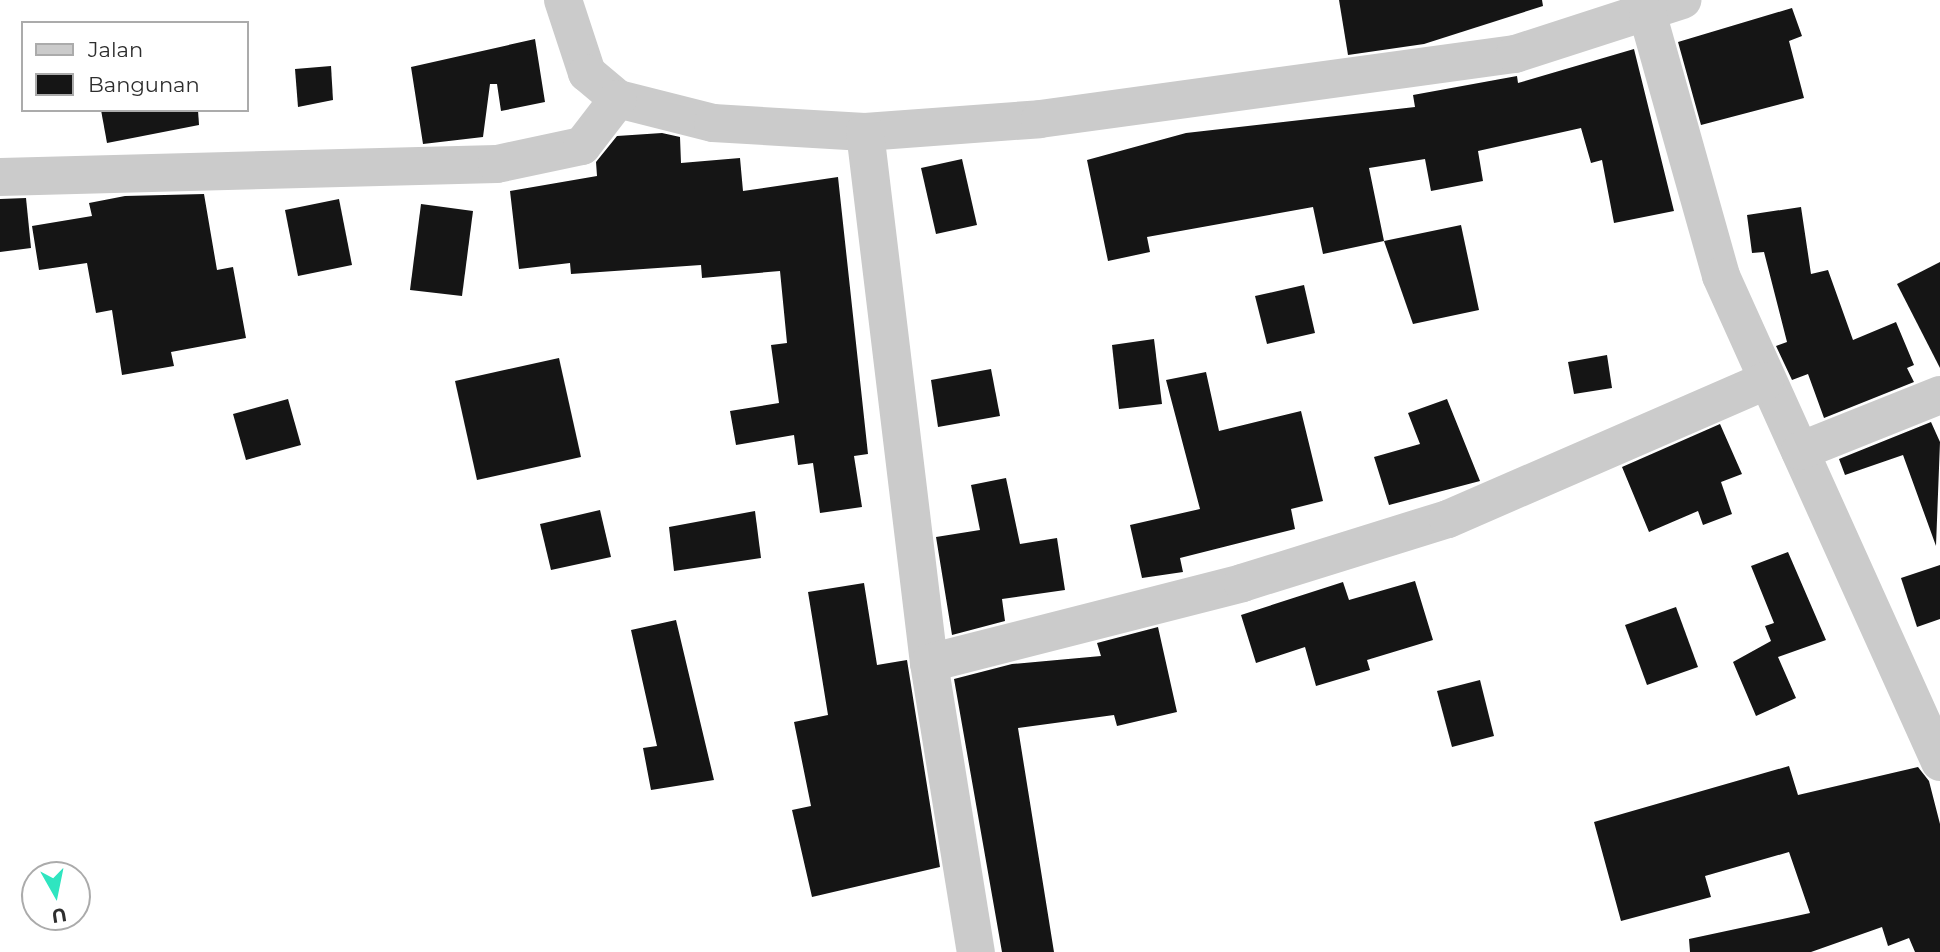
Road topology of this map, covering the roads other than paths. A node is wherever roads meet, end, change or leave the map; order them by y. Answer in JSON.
{"nodes":[{"id":1,"x":563,"y":0,"type":"edge"},
{"id":2,"x":1682,"y":0,"type":"edge"},
{"id":3,"x":1648,"y":16,"type":"junction"},
{"id":4,"x":618,"y":99,"type":"junction"},
{"id":5,"x":865,"y":132,"type":"junction"},
{"id":6,"x":0,"y":177,"type":"edge"},
{"id":7,"x":1765,"y":381,"type":"junction"},
{"id":8,"x":1940,"y":395,"type":"edge"},
{"id":9,"x":1800,"y":452,"type":"junction"},
{"id":10,"x":929,"y":663,"type":"junction"},
{"id":11,"x":1940,"y":762,"type":"edge"},
{"id":12,"x":976,"y":952,"type":"edge"}],
"edges":[{"from":1,"to":4,"type":"street"},
{"from":2,"to":3,"type":"street"},
{"from":3,"to":5,"type":"street"},
{"from":3,"to":7,"type":"street"},
{"from":4,"to":5,"type":"street"},
{"from":4,"to":6,"type":"street"},
{"from":5,"to":10,"type":"street"},
{"from":7,"to":9,"type":"street"},
{"from":7,"to":10,"type":"street"},
{"from":8,"to":9,"type":"street"},
{"from":9,"to":11,"type":"street"},
{"from":10,"to":12,"type":"street"}]}
